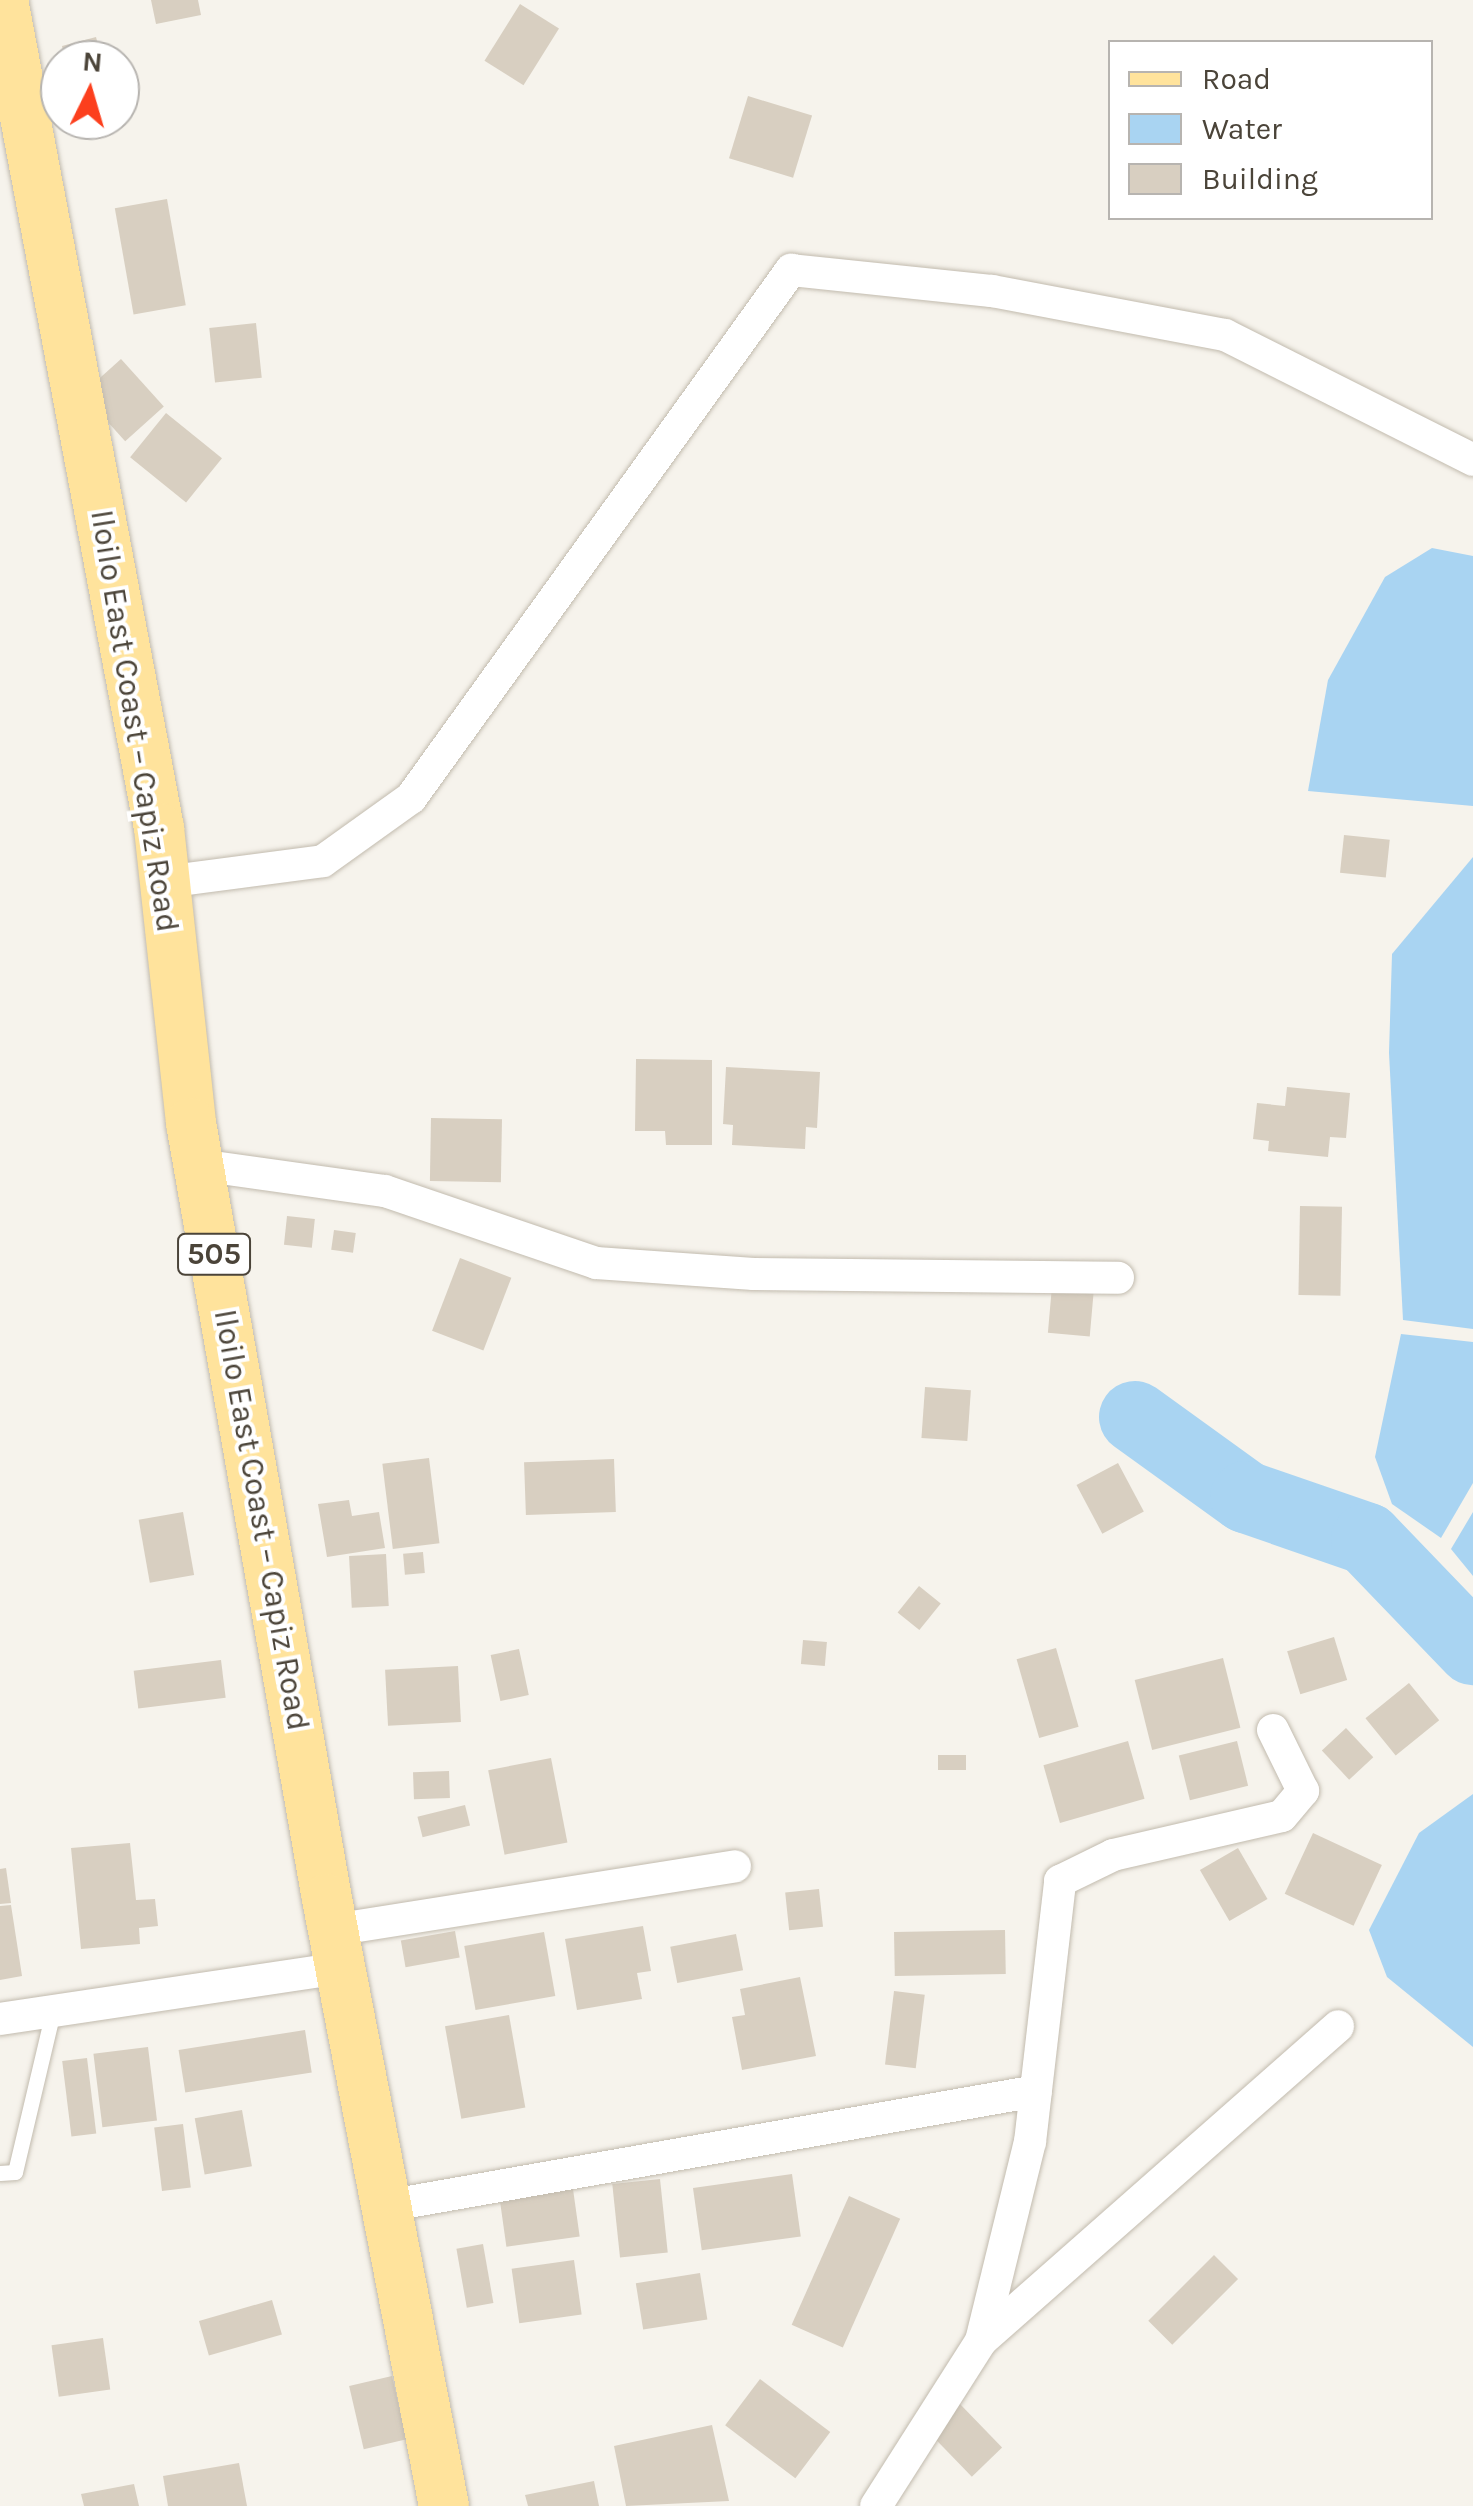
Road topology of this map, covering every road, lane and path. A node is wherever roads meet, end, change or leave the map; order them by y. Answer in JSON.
{"nodes":[{"id":1,"x":3,"y":0,"type":"edge"},
{"id":2,"x":1473,"y":460,"type":"edge"},
{"id":3,"x":164,"y":882,"type":"junction"},
{"id":4,"x":199,"y":1165,"type":"junction"},
{"id":5,"x":1118,"y":1278,"type":"dead end"},
{"id":6,"x":1274,"y":1730,"type":"dead end"},
{"id":7,"x":735,"y":1866,"type":"dead end"},
{"id":8,"x":337,"y":1949,"type":"junction"},
{"id":9,"x":53,"y":2011,"type":"junction"},
{"id":10,"x":0,"y":2019,"type":"edge"},
{"id":11,"x":1338,"y":2026,"type":"dead end"},
{"id":12,"x":1036,"y":2091,"type":"junction"},
{"id":13,"x":0,"y":2173,"type":"edge"},
{"id":14,"x":386,"y":2206,"type":"junction"},
{"id":15,"x":981,"y":2341,"type":"junction"},
{"id":16,"x":444,"y":2506,"type":"edge"},
{"id":17,"x":876,"y":2506,"type":"edge"}],
"edges":[{"from":1,"to":3,"type":"main road","name":"Iloilo East Coast – Capiz Road","number":"505"},
{"from":2,"to":3,"type":"street"},
{"from":3,"to":4,"type":"main road","name":"Iloilo East Coast – Capiz Road","number":"505"},
{"from":4,"to":5,"type":"street"},
{"from":4,"to":8,"type":"main road","name":"Iloilo East Coast – Capiz Road","number":"505"},
{"from":6,"to":12,"type":"street"},
{"from":7,"to":8,"type":"street"},
{"from":8,"to":9,"type":"street"},
{"from":8,"to":14,"type":"main road","name":"Iloilo East Coast – Capiz Road","number":"505"},
{"from":9,"to":10,"type":"street"},
{"from":9,"to":13,"type":"lane"},
{"from":11,"to":15,"type":"street"},
{"from":12,"to":14,"type":"street"},
{"from":12,"to":15,"type":"street"},
{"from":14,"to":16,"type":"main road","name":"Iloilo East Coast – Capiz Road","number":"505"},
{"from":15,"to":17,"type":"street"}]}
